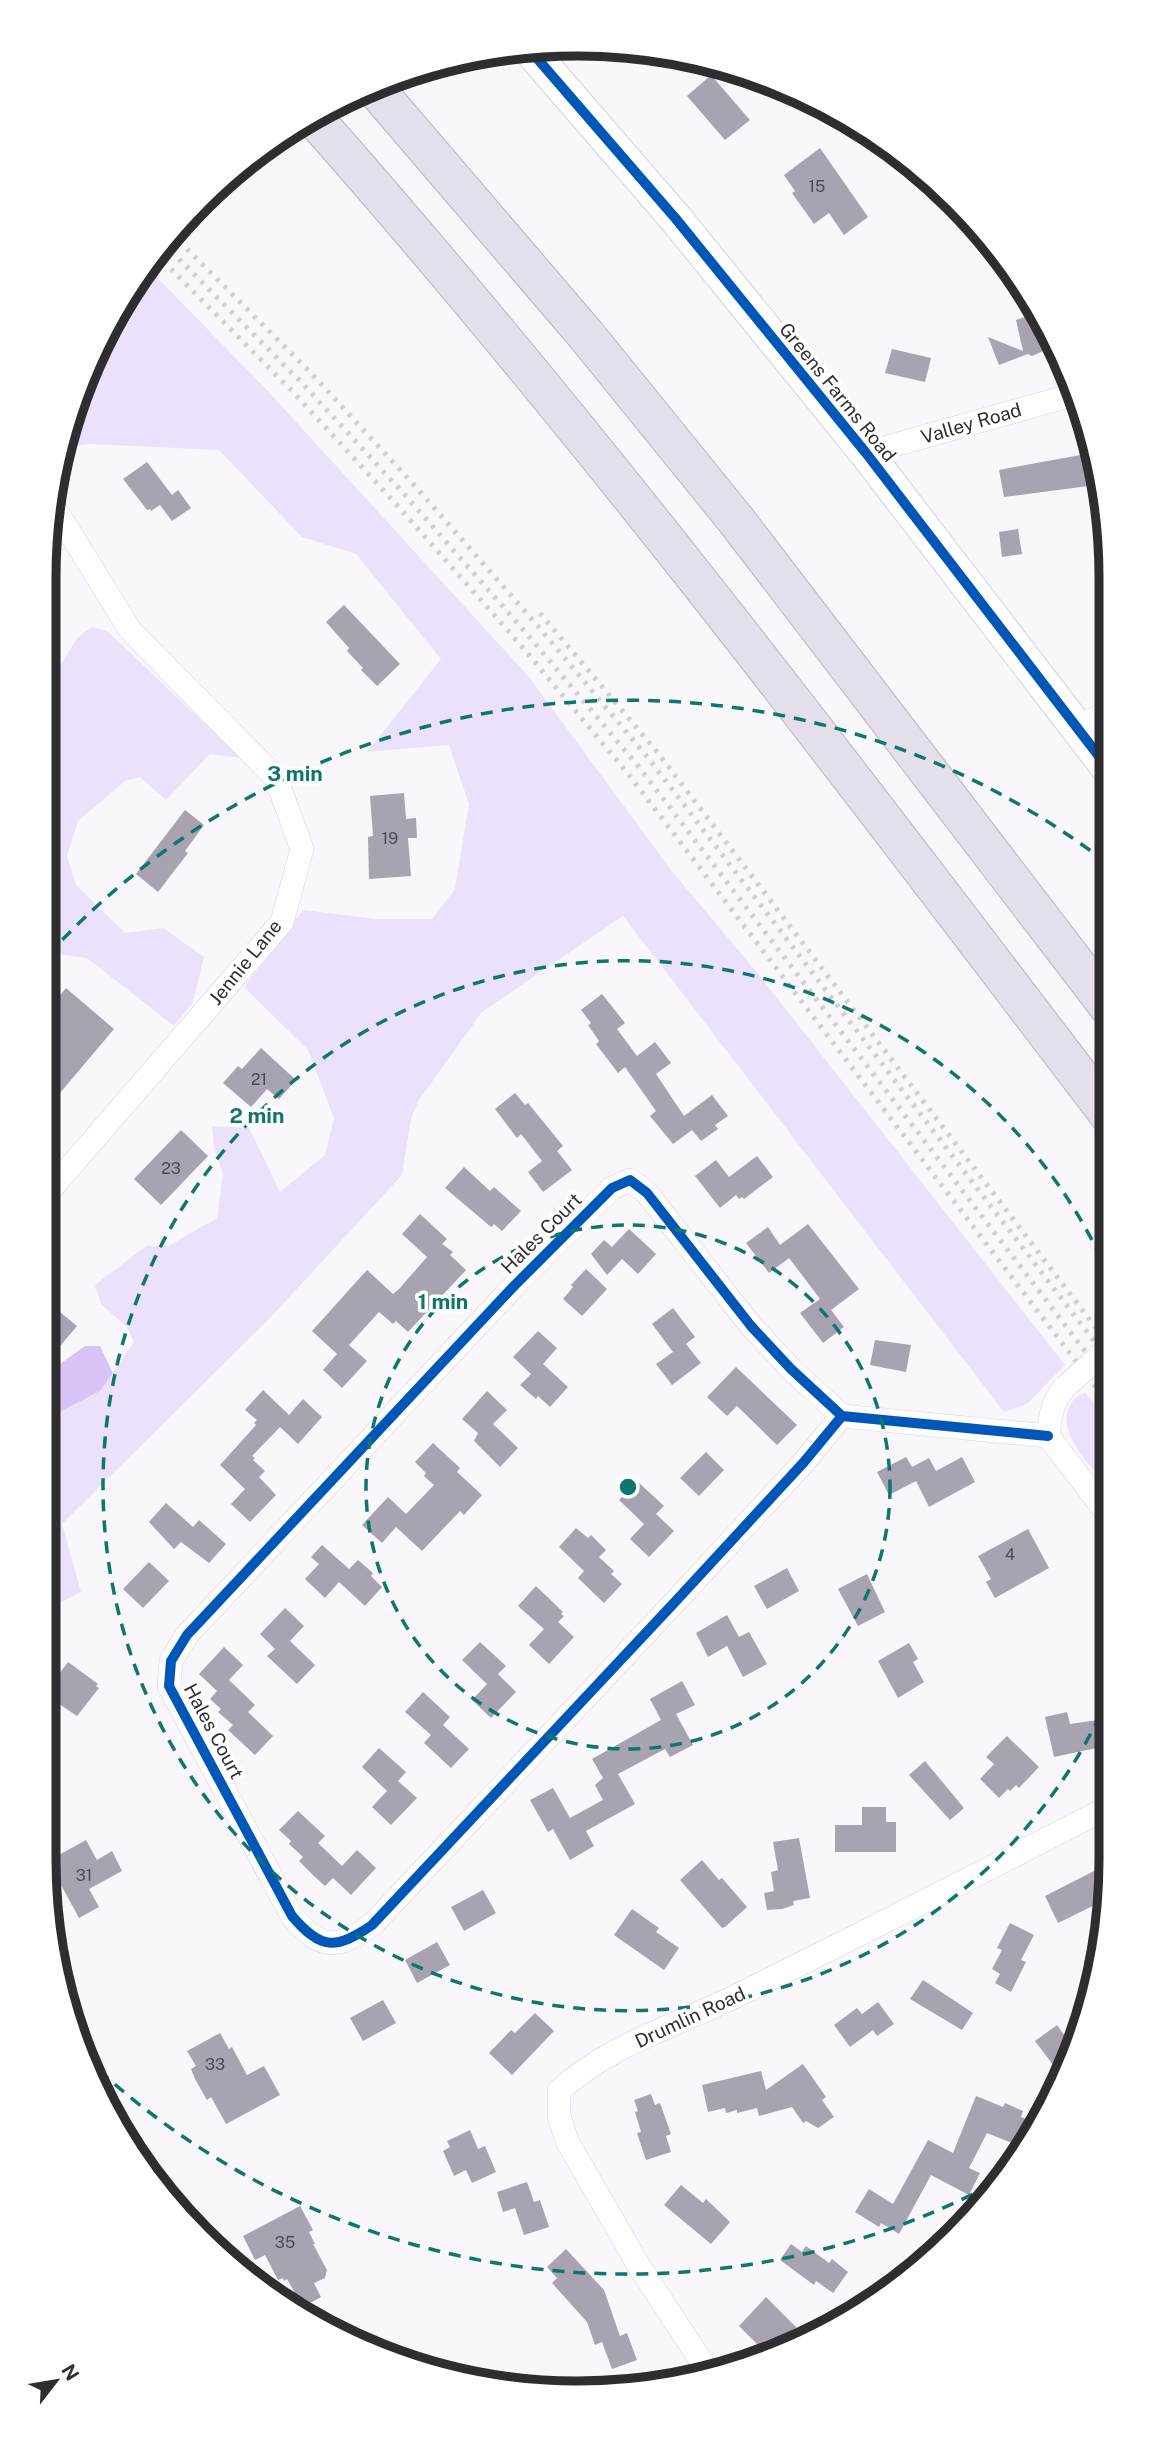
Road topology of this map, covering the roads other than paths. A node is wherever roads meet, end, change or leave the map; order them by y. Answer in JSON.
{"nodes":[{"id":1,"x":537,"y":58,"type":"edge"},
{"id":2,"x":381,"y":95,"type":"edge"},
{"id":3,"x":320,"y":125,"type":"edge"},
{"id":4,"x":1066,"y":397,"type":"edge"},
{"id":5,"x":866,"y":453,"type":"junction"},
{"id":6,"x":59,"y":515,"type":"edge"},
{"id":7,"x":1099,"y":716,"type":"edge"},
{"id":8,"x":1077,"y":728,"type":"junction"},
{"id":9,"x":1099,"y":756,"type":"edge"},
{"id":10,"x":1099,"y":994,"type":"edge"},
{"id":11,"x":1099,"y":1102,"type":"edge"},
{"id":12,"x":56,"y":1183,"type":"edge"},
{"id":13,"x":1099,"y":1358,"type":"edge"},
{"id":14,"x":842,"y":1416,"type":"junction"},
{"id":15,"x":1048,"y":1436,"type":"junction"},
{"id":16,"x":1099,"y":1503,"type":"edge"},
{"id":17,"x":1099,"y":1812,"type":"edge"},
{"id":18,"x":704,"y":2365,"type":"edge"}],
"edges":[{"from":1,"to":5,"type":"main road","name":"Greens Farms Road"},
{"from":2,"to":10,"type":"highway"},
{"from":3,"to":11,"type":"highway"},
{"from":4,"to":5,"type":"street","name":"Valley Road"},
{"from":5,"to":8,"type":"main road","name":"Greens Farms Road"},
{"from":6,"to":12,"type":"street","name":"Jennie Lane"},
{"from":7,"to":8,"type":"street"},
{"from":8,"to":9,"type":"main road","name":"Greens Farms Road"},
{"from":13,"to":15,"type":"street","bridge":true},
{"from":14,"to":14,"type":"street","name":"Hales Court"},
{"from":14,"to":15,"type":"street"},
{"from":15,"to":16,"type":"street"},
{"from":17,"to":18,"type":"street","name":"Drumlin Road"}]}
